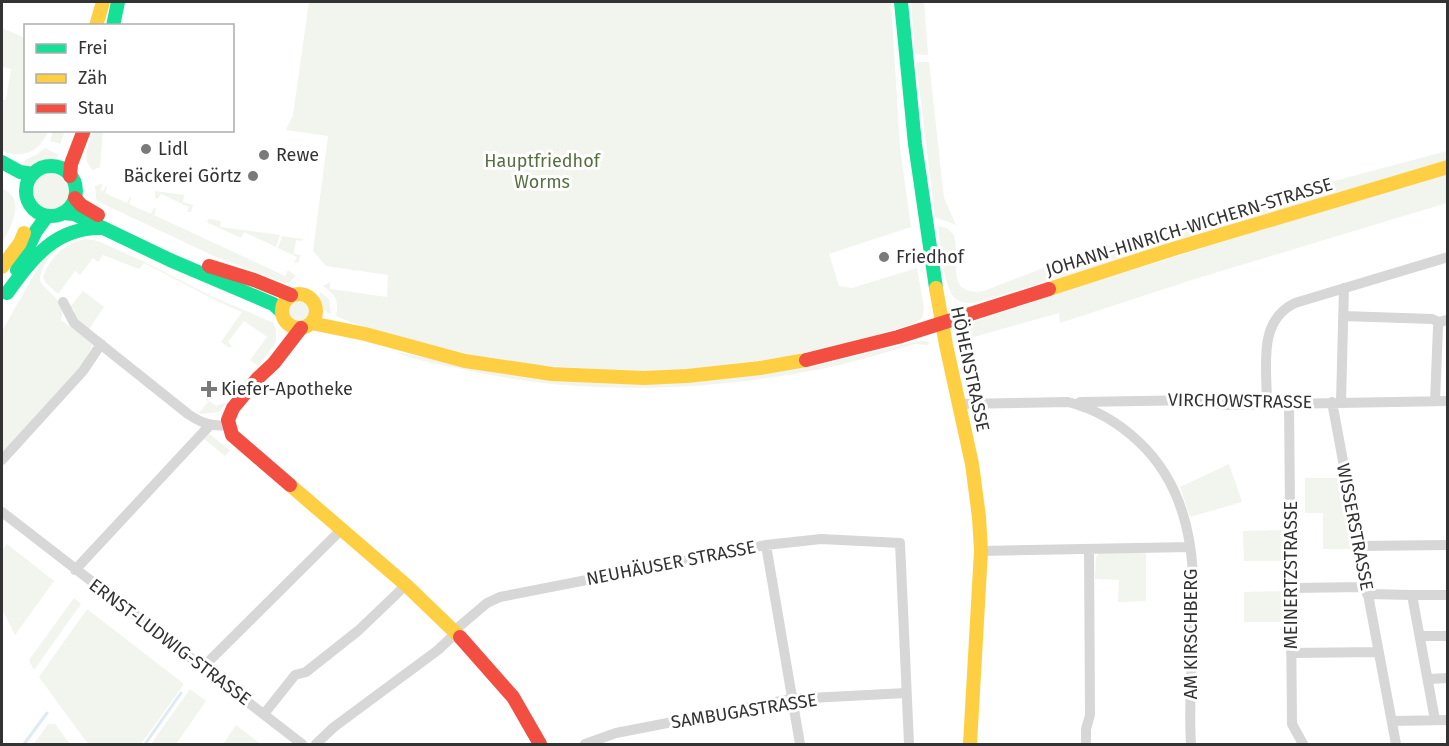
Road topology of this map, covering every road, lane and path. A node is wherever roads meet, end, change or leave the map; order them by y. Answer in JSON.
{"nodes":[{"id":1,"x":103,"y":2,"type":"edge"},
{"id":2,"x":118,"y":2,"type":"edge"},
{"id":3,"x":901,"y":2,"type":"edge"},
{"id":4,"x":97,"y":24,"type":"edge"},
{"id":5,"x":113,"y":24,"type":"edge"},
{"id":6,"x":71,"y":132,"type":"edge"},
{"id":7,"x":83,"y":132,"type":"edge"},
{"id":8,"x":2,"y":162,"type":"edge"},
{"id":9,"x":55,"y":166,"type":"junction"},
{"id":10,"x":1448,"y":167,"type":"edge"},
{"id":11,"x":2,"y":173,"type":"edge"},
{"id":12,"x":33,"y":174,"type":"junction"},
{"id":13,"x":70,"y":176,"type":"junction"},
{"id":14,"x":26,"y":189,"type":"junction"},
{"id":15,"x":75,"y":198,"type":"junction"},
{"id":16,"x":32,"y":208,"type":"junction"},
{"id":17,"x":62,"y":213,"type":"junction"},
{"id":18,"x":47,"y":216,"type":"junction"},
{"id":19,"x":102,"y":229,"type":"junction"},
{"id":20,"x":1448,"y":257,"type":"edge"},
{"id":21,"x":2,"y":267,"type":"edge"},
{"id":22,"x":1344,"y":288,"type":"junction"},
{"id":23,"x":291,"y":296,"type":"junction"},
{"id":24,"x":4,"y":297,"type":"edge"},
{"id":25,"x":63,"y":302,"type":"dead end"},
{"id":26,"x":1343,"y":316,"type":"junction"},
{"id":27,"x":300,"y":319,"type":"junction"},
{"id":28,"x":1443,"y":321,"type":"edge"},
{"id":29,"x":942,"y":323,"type":"junction"},
{"id":30,"x":101,"y":344,"type":"junction"},
{"id":31,"x":1435,"y":401,"type":"junction"},
{"id":32,"x":1448,"y":401,"type":"edge"},
{"id":33,"x":1068,"y":402,"type":"junction"},
{"id":34,"x":1336,"y":402,"type":"junction"},
{"id":35,"x":1267,"y":403,"type":"junction"},
{"id":36,"x":1289,"y":403,"type":"junction"},
{"id":37,"x":959,"y":404,"type":"junction"},
{"id":38,"x":210,"y":425,"type":"junction"},
{"id":39,"x":228,"y":425,"type":"junction"},
{"id":40,"x":2,"y":460,"type":"edge"},
{"id":41,"x":2,"y":512,"type":"edge"},
{"id":42,"x":342,"y":530,"type":"junction"},
{"id":43,"x":766,"y":545,"type":"junction"},
{"id":44,"x":1448,"y":545,"type":"edge"},
{"id":45,"x":1358,"y":546,"type":"junction"},
{"id":46,"x":1190,"y":548,"type":"junction"},
{"id":47,"x":1089,"y":549,"type":"junction"},
{"id":48,"x":981,"y":551,"type":"junction"},
{"id":49,"x":75,"y":570,"type":"junction"},
{"id":50,"x":406,"y":585,"type":"junction"},
{"id":51,"x":1290,"y":588,"type":"junction"},
{"id":52,"x":1367,"y":590,"type":"junction"},
{"id":53,"x":1448,"y":594,"type":"edge"},
{"id":54,"x":1412,"y":595,"type":"junction"},
{"id":55,"x":455,"y":632,"type":"junction"},
{"id":56,"x":1421,"y":636,"type":"junction"},
{"id":57,"x":1448,"y":636,"type":"edge"},
{"id":58,"x":1378,"y":652,"type":"junction"},
{"id":59,"x":1291,"y":653,"type":"junction"},
{"id":60,"x":202,"y":668,"type":"junction"},
{"id":61,"x":1448,"y":678,"type":"edge"},
{"id":62,"x":1428,"y":679,"type":"junction"},
{"id":63,"x":906,"y":693,"type":"junction"},
{"id":64,"x":791,"y":699,"type":"junction"},
{"id":65,"x":264,"y":714,"type":"junction"},
{"id":66,"x":1435,"y":720,"type":"junction"},
{"id":67,"x":1448,"y":720,"type":"edge"},
{"id":68,"x":1392,"y":721,"type":"junction"},
{"id":69,"x":302,"y":744,"type":"edge"},
{"id":70,"x":316,"y":744,"type":"edge"},
{"id":71,"x":540,"y":744,"type":"edge"},
{"id":72,"x":585,"y":744,"type":"edge"},
{"id":73,"x":800,"y":744,"type":"edge"},
{"id":74,"x":909,"y":744,"type":"edge"},
{"id":75,"x":970,"y":744,"type":"edge"},
{"id":76,"x":1086,"y":744,"type":"edge"},
{"id":77,"x":1191,"y":744,"type":"edge"},
{"id":78,"x":1303,"y":744,"type":"edge"},
{"id":79,"x":1396,"y":744,"type":"edge"}],
"edges":[{"from":1,"to":4,"type":"street"},
{"from":2,"to":5,"type":"street"},
{"from":3,"to":29,"type":"street","name":"HÖHENSTRASSE"},
{"from":6,"to":9,"type":"street"},
{"from":7,"to":13,"type":"street"},
{"from":8,"to":12,"type":"street"},
{"from":9,"to":12,"type":"street"},
{"from":9,"to":13,"type":"street"},
{"from":10,"to":29,"type":"street","name":"JOHANN-HINRICH-WICHERN-STRASSE"},
{"from":11,"to":14,"type":"street"},
{"from":12,"to":14,"type":"street"},
{"from":13,"to":15,"type":"street"},
{"from":14,"to":16,"type":"street"},
{"from":15,"to":17,"type":"street"},
{"from":15,"to":23,"type":"street"},
{"from":16,"to":18,"type":"street"},
{"from":16,"to":21,"type":"street"},
{"from":17,"to":18,"type":"street"},
{"from":17,"to":19,"type":"street"},
{"from":18,"to":24,"type":"street"},
{"from":19,"to":24,"type":"street"},
{"from":19,"to":27,"type":"street"},
{"from":20,"to":22,"type":"street"},
{"from":22,"to":26,"type":"street","name":"WISSERSTRASSE"},
{"from":22,"to":35,"type":"street"},
{"from":23,"to":27,"type":"street"},
{"from":23,"to":27,"type":"street"},
{"from":25,"to":30,"type":"street"},
{"from":26,"to":28,"type":"street"},
{"from":26,"to":34,"type":"street","name":"WISSERSTRASSE"},
{"from":27,"to":29,"type":"street","name":"JOHANN-HINRICH-WICHERN-STRASSE"},
{"from":27,"to":39,"type":"street"},
{"from":28,"to":31,"type":"street"},
{"from":29,"to":37,"type":"street","name":"HÖHENSTRASSE"},
{"from":30,"to":38,"type":"street"},
{"from":30,"to":40,"type":"street"},
{"from":31,"to":32,"type":"street","name":"VIRCHOWSTRASSE"},
{"from":31,"to":34,"type":"street","name":"VIRCHOWSTRASSE"},
{"from":33,"to":35,"type":"street","name":"VIRCHOWSTRASSE"},
{"from":33,"to":37,"type":"street","name":"AM KIRSCHBERG"},
{"from":33,"to":46,"type":"street","name":"AM KIRSCHBERG"},
{"from":34,"to":36,"type":"street","name":"VIRCHOWSTRASSE"},
{"from":34,"to":45,"type":"street","name":"WISSERSTRASSE"},
{"from":35,"to":36,"type":"street","name":"VIRCHOWSTRASSE"},
{"from":36,"to":51,"type":"street","name":"MEINERTZSTRASSE"},
{"from":37,"to":48,"type":"street","name":"HÖHENSTRASSE"},
{"from":38,"to":39,"type":"street"},
{"from":38,"to":49,"type":"street","name":"ERNST-LUDWIG-STRASSE"},
{"from":39,"to":42,"type":"street"},
{"from":41,"to":49,"type":"street","name":"ERNST-LUDWIG-STRASSE"},
{"from":42,"to":50,"type":"street"},
{"from":42,"to":60,"type":"street"},
{"from":43,"to":55,"type":"street","name":"NEUHÄUSER STRASSE"},
{"from":43,"to":63,"type":"street","name":"NEUHÄUSER STRASSE"},
{"from":43,"to":64,"type":"street"},
{"from":44,"to":45,"type":"street"},
{"from":45,"to":52,"type":"street","name":"WISSERSTRASSE"},
{"from":46,"to":47,"type":"street"},
{"from":46,"to":77,"type":"street","name":"AM KIRSCHBERG"},
{"from":47,"to":48,"type":"street"},
{"from":47,"to":76,"type":"street"},
{"from":48,"to":75,"type":"street","name":"HÖHENSTRASSE"},
{"from":49,"to":60,"type":"street","name":"ERNST-LUDWIG-STRASSE"},
{"from":50,"to":55,"type":"street"},
{"from":50,"to":65,"type":"street","name":"ERNST-LUDWIG-STRASSE"},
{"from":51,"to":52,"type":"street"},
{"from":51,"to":59,"type":"street","name":"MEINERTZSTRASSE"},
{"from":52,"to":54,"type":"street"},
{"from":52,"to":58,"type":"street","name":"WISSERSTRASSE"},
{"from":53,"to":54,"type":"street"},
{"from":54,"to":56,"type":"street"},
{"from":55,"to":70,"type":"street","name":"NEUHÄUSER STRASSE"},
{"from":55,"to":71,"type":"street"},
{"from":56,"to":57,"type":"street"},
{"from":56,"to":62,"type":"street"},
{"from":58,"to":59,"type":"street"},
{"from":58,"to":68,"type":"street","name":"WISSERSTRASSE"},
{"from":59,"to":78,"type":"street","name":"MEINERTZSTRASSE"},
{"from":60,"to":65,"type":"street","name":"ERNST-LUDWIG-STRASSE"},
{"from":61,"to":62,"type":"street"},
{"from":62,"to":66,"type":"street"},
{"from":63,"to":64,"type":"street","name":"SAMBUGASTRASSE"},
{"from":63,"to":74,"type":"street"},
{"from":64,"to":72,"type":"street","name":"SAMBUGASTRASSE"},
{"from":64,"to":73,"type":"street"},
{"from":65,"to":69,"type":"street","name":"ERNST-LUDWIG-STRASSE"},
{"from":66,"to":67,"type":"street"},
{"from":66,"to":68,"type":"street"},
{"from":68,"to":79,"type":"street","name":"WISSERSTRASSE"}]}
